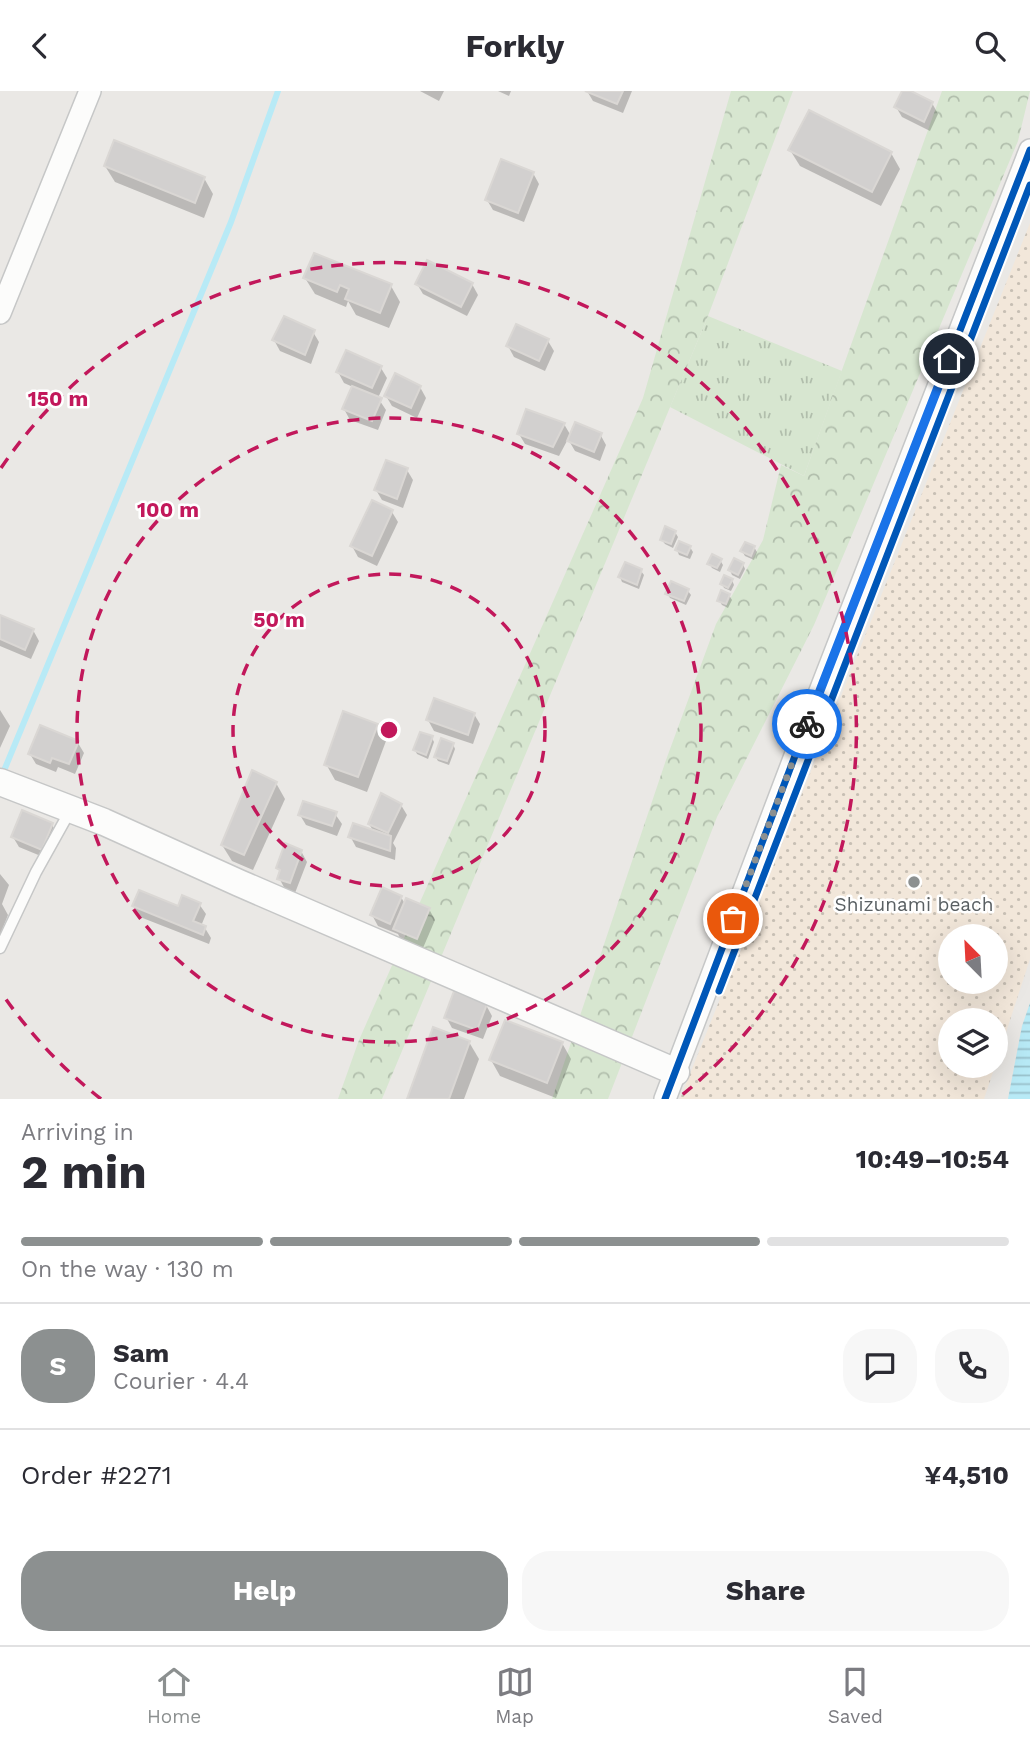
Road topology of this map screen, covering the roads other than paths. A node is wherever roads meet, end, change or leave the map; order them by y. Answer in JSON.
{"nodes":[{"id":1,"x":90,"y":91,"type":"edge"},
{"id":2,"x":1030,"y":150,"type":"edge"},
{"id":3,"x":0,"y":313,"type":"edge"},
{"id":4,"x":4,"y":784,"type":"edge"},
{"id":5,"x":70,"y":811,"type":"junction"},
{"id":6,"x":0,"y":948,"type":"edge"},
{"id":7,"x":676,"y":1072,"type":"junction"},
{"id":8,"x":665,"y":1099,"type":"edge"}],
"edges":[{"from":1,"to":3,"type":"street"},
{"from":2,"to":7,"type":"street"},
{"from":4,"to":5,"type":"street"},
{"from":5,"to":6,"type":"lane"},
{"from":5,"to":7,"type":"street"},
{"from":7,"to":8,"type":"street"}]}
